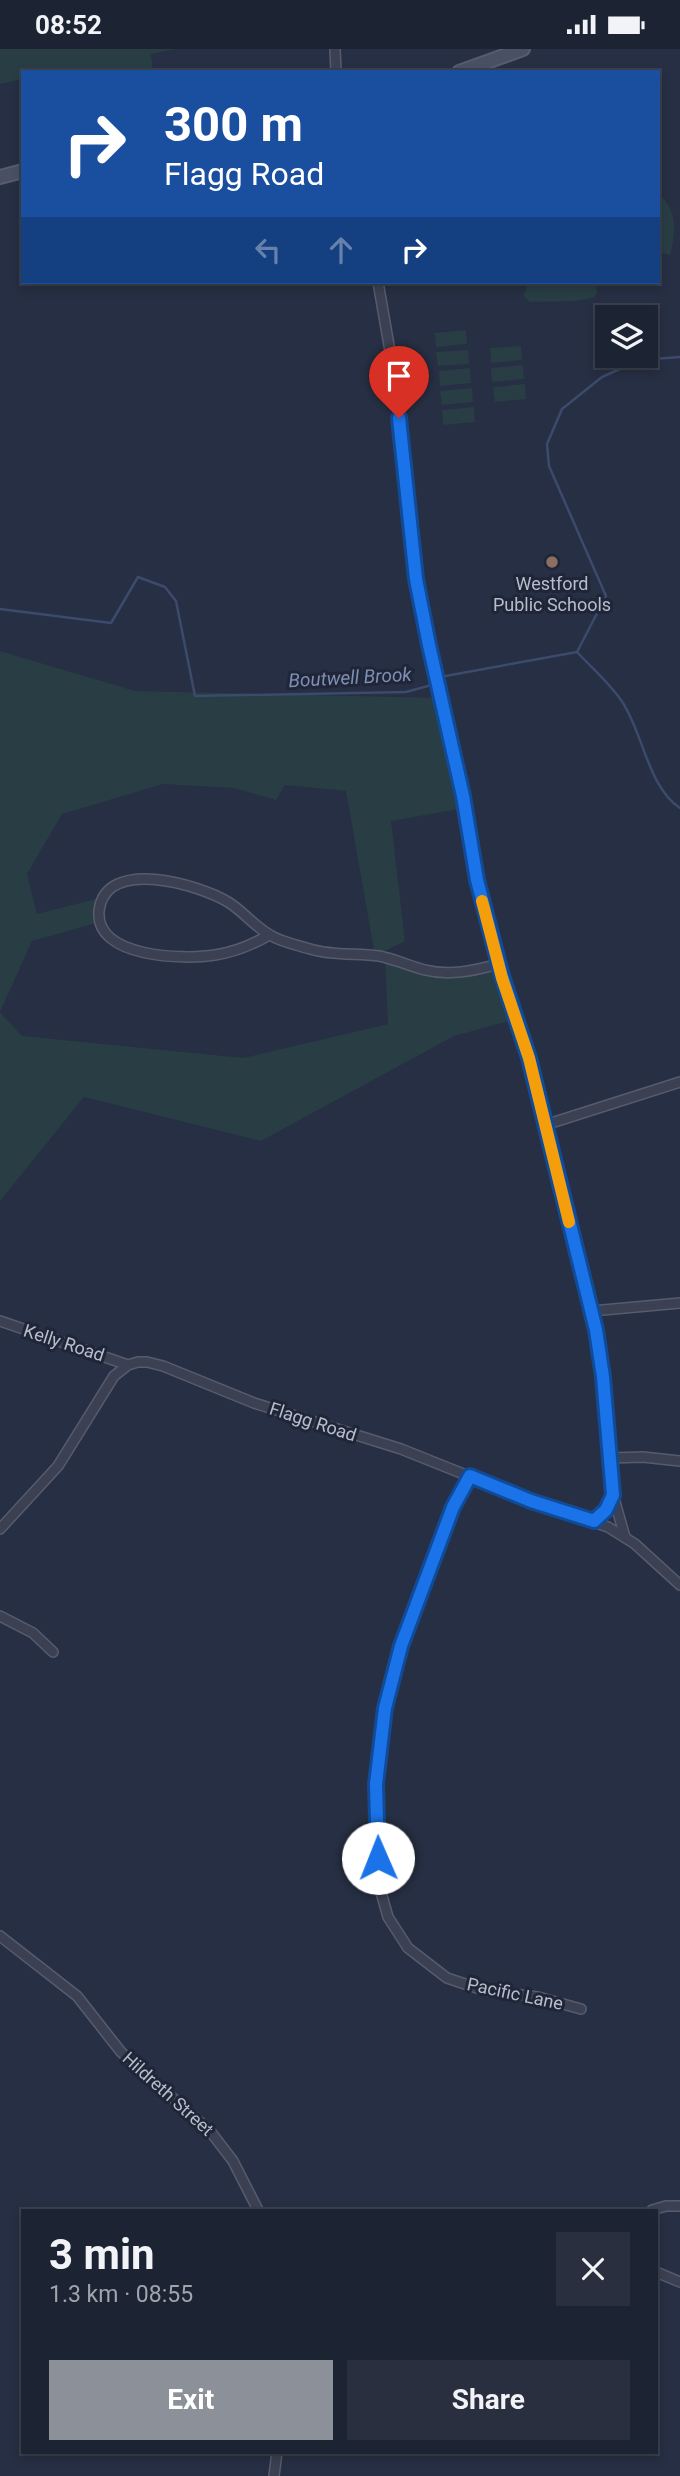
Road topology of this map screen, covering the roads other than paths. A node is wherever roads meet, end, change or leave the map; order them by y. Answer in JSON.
{"nodes":[{"id":1,"x":335,"y":49,"type":"edge"},
{"id":2,"x":523,"y":49,"type":"edge"},
{"id":3,"x":336,"y":70,"type":"edge"},
{"id":4,"x":465,"y":70,"type":"edge"},
{"id":5,"x":21,"y":172,"type":"edge"},
{"id":6,"x":0,"y":177,"type":"edge"},
{"id":7,"x":378,"y":284,"type":"edge"},
{"id":8,"x":269,"y":935,"type":"junction"},
{"id":9,"x":498,"y":964,"type":"junction"},
{"id":10,"x":680,"y":1082,"type":"edge"},
{"id":11,"x":545,"y":1125,"type":"junction"},
{"id":12,"x":680,"y":1303,"type":"edge"},
{"id":13,"x":592,"y":1311,"type":"junction"},
{"id":14,"x":0,"y":1321,"type":"edge"},
{"id":15,"x":128,"y":1365,"type":"junction"},
{"id":16,"x":610,"y":1458,"type":"junction"},
{"id":17,"x":680,"y":1461,"type":"edge"},
{"id":18,"x":470,"y":1476,"type":"junction"},
{"id":19,"x":613,"y":1495,"type":"junction"},
{"id":20,"x":594,"y":1521,"type":"junction"},
{"id":21,"x":0,"y":1529,"type":"edge"},
{"id":22,"x":625,"y":1537,"type":"junction"},
{"id":23,"x":680,"y":1585,"type":"edge"},
{"id":24,"x":0,"y":1616,"type":"edge"},
{"id":25,"x":53,"y":1652,"type":"dead end"},
{"id":26,"x":0,"y":1936,"type":"edge"},
{"id":27,"x":582,"y":2009,"type":"dead end"},
{"id":28,"x":680,"y":2206,"type":"edge"},
{"id":29,"x":257,"y":2209,"type":"edge"},
{"id":30,"x":656,"y":2209,"type":"edge"},
{"id":31,"x":658,"y":2274,"type":"edge"},
{"id":32,"x":680,"y":2281,"type":"edge"},
{"id":33,"x":276,"y":2454,"type":"edge"},
{"id":34,"x":274,"y":2476,"type":"edge"}],
"edges":[{"from":1,"to":3,"type":"street"},
{"from":2,"to":4,"type":"main road"},
{"from":5,"to":6,"type":"main road"},
{"from":7,"to":9,"type":"street"},
{"from":8,"to":8,"type":"street"},
{"from":8,"to":9,"type":"street"},
{"from":9,"to":11,"type":"street"},
{"from":10,"to":11,"type":"street"},
{"from":11,"to":13,"type":"street"},
{"from":12,"to":13,"type":"street"},
{"from":13,"to":16,"type":"street"},
{"from":14,"to":15,"type":"street","name":"Kelly Road"},
{"from":15,"to":18,"type":"street","name":"Flagg Road"},
{"from":15,"to":21,"type":"street"},
{"from":16,"to":17,"type":"street"},
{"from":16,"to":19,"type":"street"},
{"from":18,"to":20,"type":"street","name":"Flagg Road"},
{"from":18,"to":27,"type":"street","name":"Pacific Lane"},
{"from":19,"to":20,"type":"street"},
{"from":19,"to":22,"type":"street"},
{"from":20,"to":22,"type":"street","name":"Flagg Road"},
{"from":22,"to":23,"type":"street","name":"Flagg Road"},
{"from":24,"to":25,"type":"street"},
{"from":26,"to":29,"type":"street","name":"Hildreth Street"},
{"from":28,"to":30,"type":"street"},
{"from":31,"to":32,"type":"street"},
{"from":33,"to":34,"type":"street"}]}
